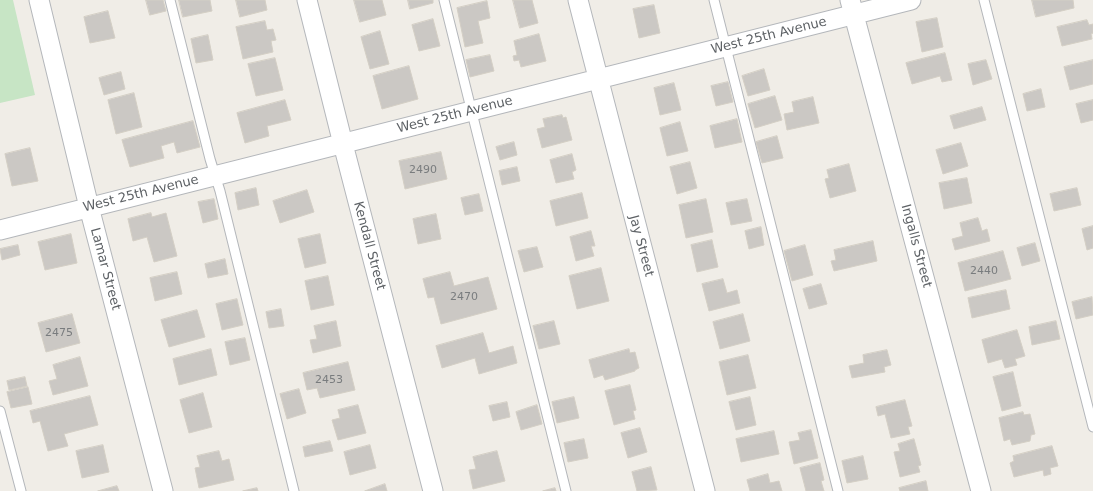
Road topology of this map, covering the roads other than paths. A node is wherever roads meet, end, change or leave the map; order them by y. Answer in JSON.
{"nodes":[{"id":1,"x":39,"y":0,"type":"edge"},
{"id":2,"x":170,"y":0,"type":"edge"},
{"id":3,"x":307,"y":0,"type":"edge"},
{"id":4,"x":444,"y":0,"type":"edge"},
{"id":5,"x":578,"y":0,"type":"edge"},
{"id":6,"x":714,"y":0,"type":"edge"},
{"id":7,"x":910,"y":0,"type":"edge"},
{"id":8,"x":984,"y":0,"type":"edge"},
{"id":9,"x":852,"y":7,"type":"edge"},
{"id":10,"x":726,"y":47,"type":"junction"},
{"id":11,"x":597,"y":79,"type":"junction"},
{"id":12,"x":472,"y":111,"type":"junction"},
{"id":13,"x":343,"y":144,"type":"junction"},
{"id":14,"x":215,"y":175,"type":"junction"},
{"id":15,"x":89,"y":207,"type":"junction"},
{"id":16,"x":0,"y":230,"type":"edge"},
{"id":17,"x":0,"y":411,"type":"edge"},
{"id":18,"x":1093,"y":427,"type":"edge"},
{"id":19,"x":20,"y":491,"type":"edge"},
{"id":20,"x":163,"y":491,"type":"edge"},
{"id":21,"x":294,"y":491,"type":"edge"},
{"id":22,"x":433,"y":491,"type":"edge"},
{"id":23,"x":566,"y":491,"type":"edge"},
{"id":24,"x":705,"y":491,"type":"edge"},
{"id":25,"x":838,"y":491,"type":"edge"},
{"id":26,"x":981,"y":491,"type":"edge"}],
"edges":[{"from":1,"to":15,"type":"street","name":"Lamar Street"},
{"from":2,"to":14,"type":"lane"},
{"from":3,"to":13,"type":"street","name":"Kendall Street"},
{"from":4,"to":12,"type":"lane"},
{"from":5,"to":11,"type":"street","name":"Jay Street"},
{"from":6,"to":10,"type":"lane"},
{"from":7,"to":9,"type":"street","name":"West 25th Avenue"},
{"from":8,"to":18,"type":"lane"},
{"from":9,"to":10,"type":"street","name":"West 25th Avenue"},
{"from":9,"to":26,"type":"street","name":"Ingalls Street"},
{"from":10,"to":11,"type":"street","name":"West 25th Avenue"},
{"from":10,"to":25,"type":"lane"},
{"from":11,"to":12,"type":"street","name":"West 25th Avenue"},
{"from":11,"to":24,"type":"street","name":"Jay Street"},
{"from":12,"to":13,"type":"street","name":"West 25th Avenue"},
{"from":12,"to":23,"type":"lane"},
{"from":13,"to":14,"type":"street","name":"West 25th Avenue"},
{"from":13,"to":22,"type":"street","name":"Kendall Street"},
{"from":14,"to":15,"type":"street","name":"West 25th Avenue"},
{"from":14,"to":21,"type":"lane"},
{"from":15,"to":16,"type":"street","name":"West 25th Avenue"},
{"from":15,"to":20,"type":"street","name":"Lamar Street"},
{"from":17,"to":19,"type":"lane"}]}
